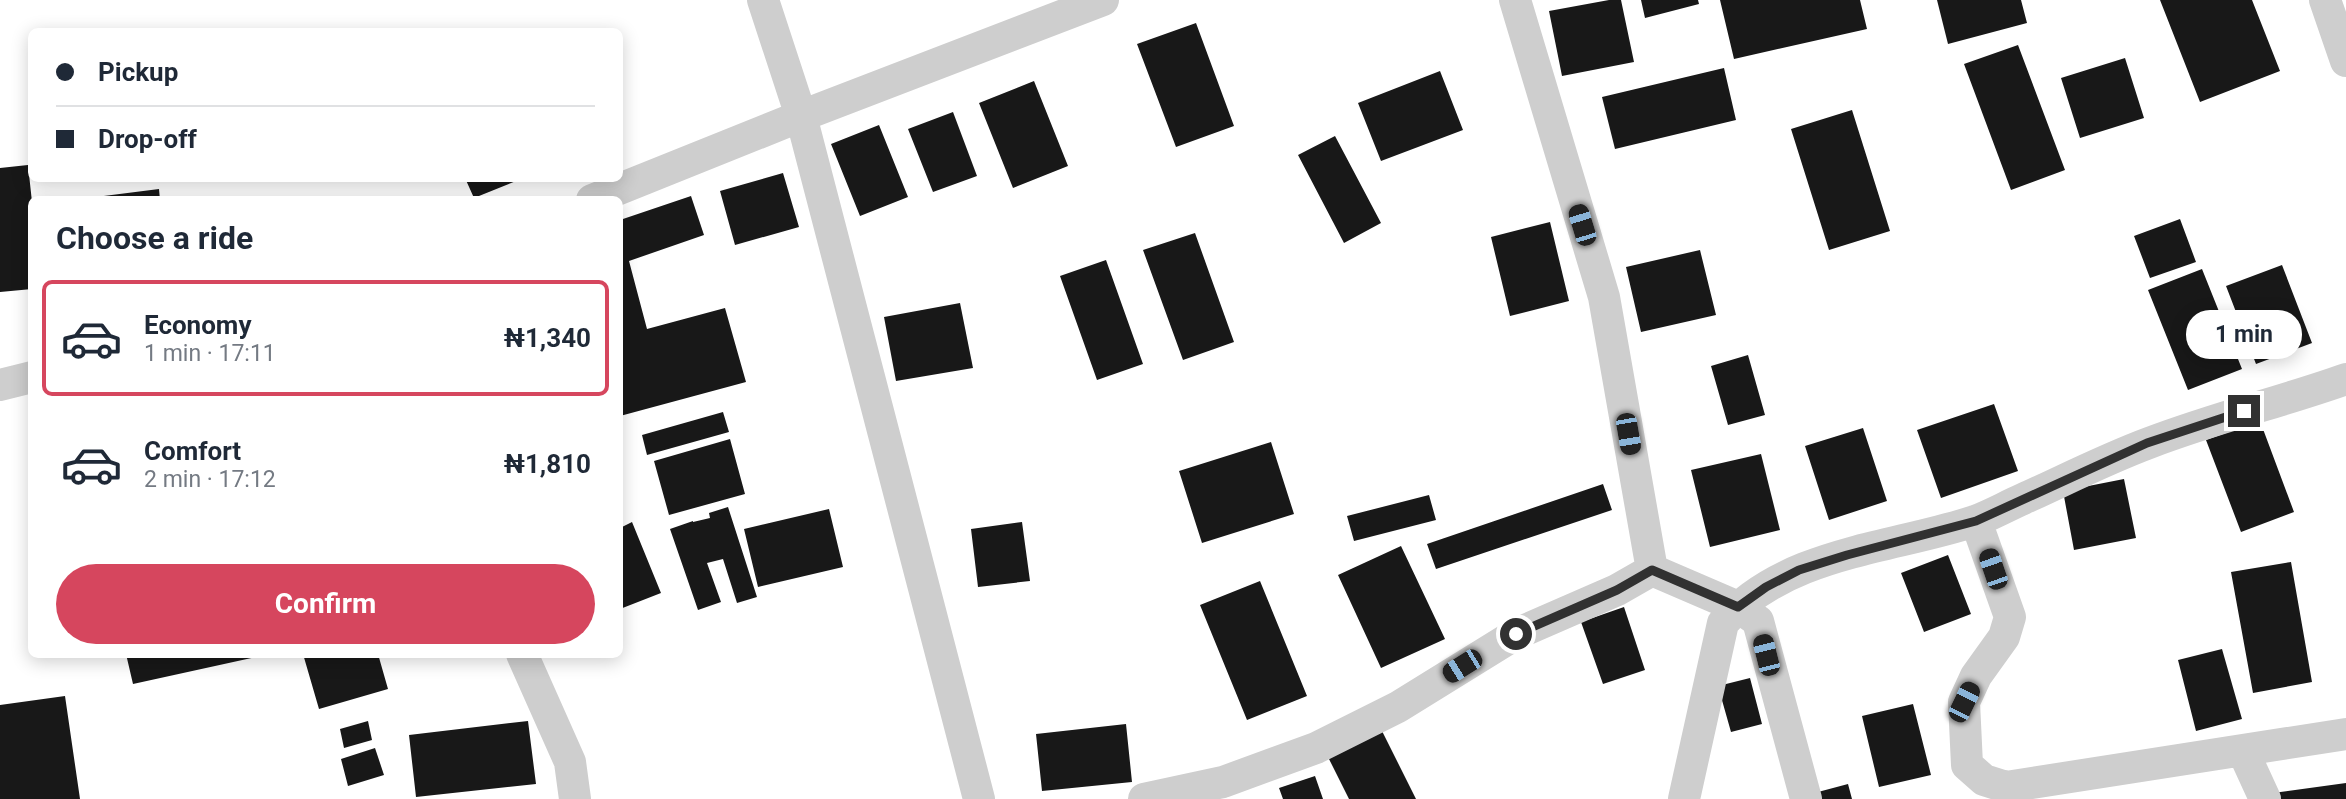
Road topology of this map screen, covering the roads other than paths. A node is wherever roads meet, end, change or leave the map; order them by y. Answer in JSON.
{"nodes":[{"id":1,"x":763,"y":0,"type":"edge"},
{"id":2,"x":1103,"y":0,"type":"edge"},
{"id":3,"x":1515,"y":0,"type":"edge"},
{"id":4,"x":2325,"y":0,"type":"edge"},
{"id":5,"x":2346,"y":61,"type":"edge"},
{"id":6,"x":801,"y":116,"type":"junction"},
{"id":7,"x":602,"y":196,"type":"edge"},
{"id":8,"x":28,"y":378,"type":"edge"},
{"id":9,"x":2346,"y":379,"type":"edge"},
{"id":10,"x":0,"y":385,"type":"edge"},
{"id":11,"x":1976,"y":521,"type":"junction"},
{"id":12,"x":1652,"y":570,"type":"junction"},
{"id":13,"x":1738,"y":607,"type":"junction"},
{"id":14,"x":524,"y":658,"type":"edge"},
{"id":15,"x":2346,"y":734,"type":"edge"},
{"id":16,"x":2243,"y":751,"type":"junction"},
{"id":17,"x":1694,"y":791,"type":"edge"},
{"id":18,"x":575,"y":799,"type":"edge"},
{"id":19,"x":979,"y":799,"type":"edge"},
{"id":20,"x":1144,"y":799,"type":"edge"},
{"id":21,"x":1806,"y":799,"type":"edge"},
{"id":22,"x":2265,"y":799,"type":"edge"}],
"edges":[{"from":1,"to":6,"type":"street"},
{"from":2,"to":6,"type":"street"},
{"from":3,"to":12,"type":"street"},
{"from":4,"to":5,"type":"street"},
{"from":6,"to":7,"type":"street"},
{"from":6,"to":19,"type":"street"},
{"from":8,"to":10,"type":"street"},
{"from":9,"to":11,"type":"street"},
{"from":11,"to":13,"type":"street"},
{"from":11,"to":16,"type":"street"},
{"from":12,"to":13,"type":"street"},
{"from":12,"to":20,"type":"street"},
{"from":13,"to":17,"type":"street"},
{"from":13,"to":21,"type":"street"},
{"from":14,"to":18,"type":"street"},
{"from":15,"to":16,"type":"street"},
{"from":16,"to":22,"type":"street"}]}
